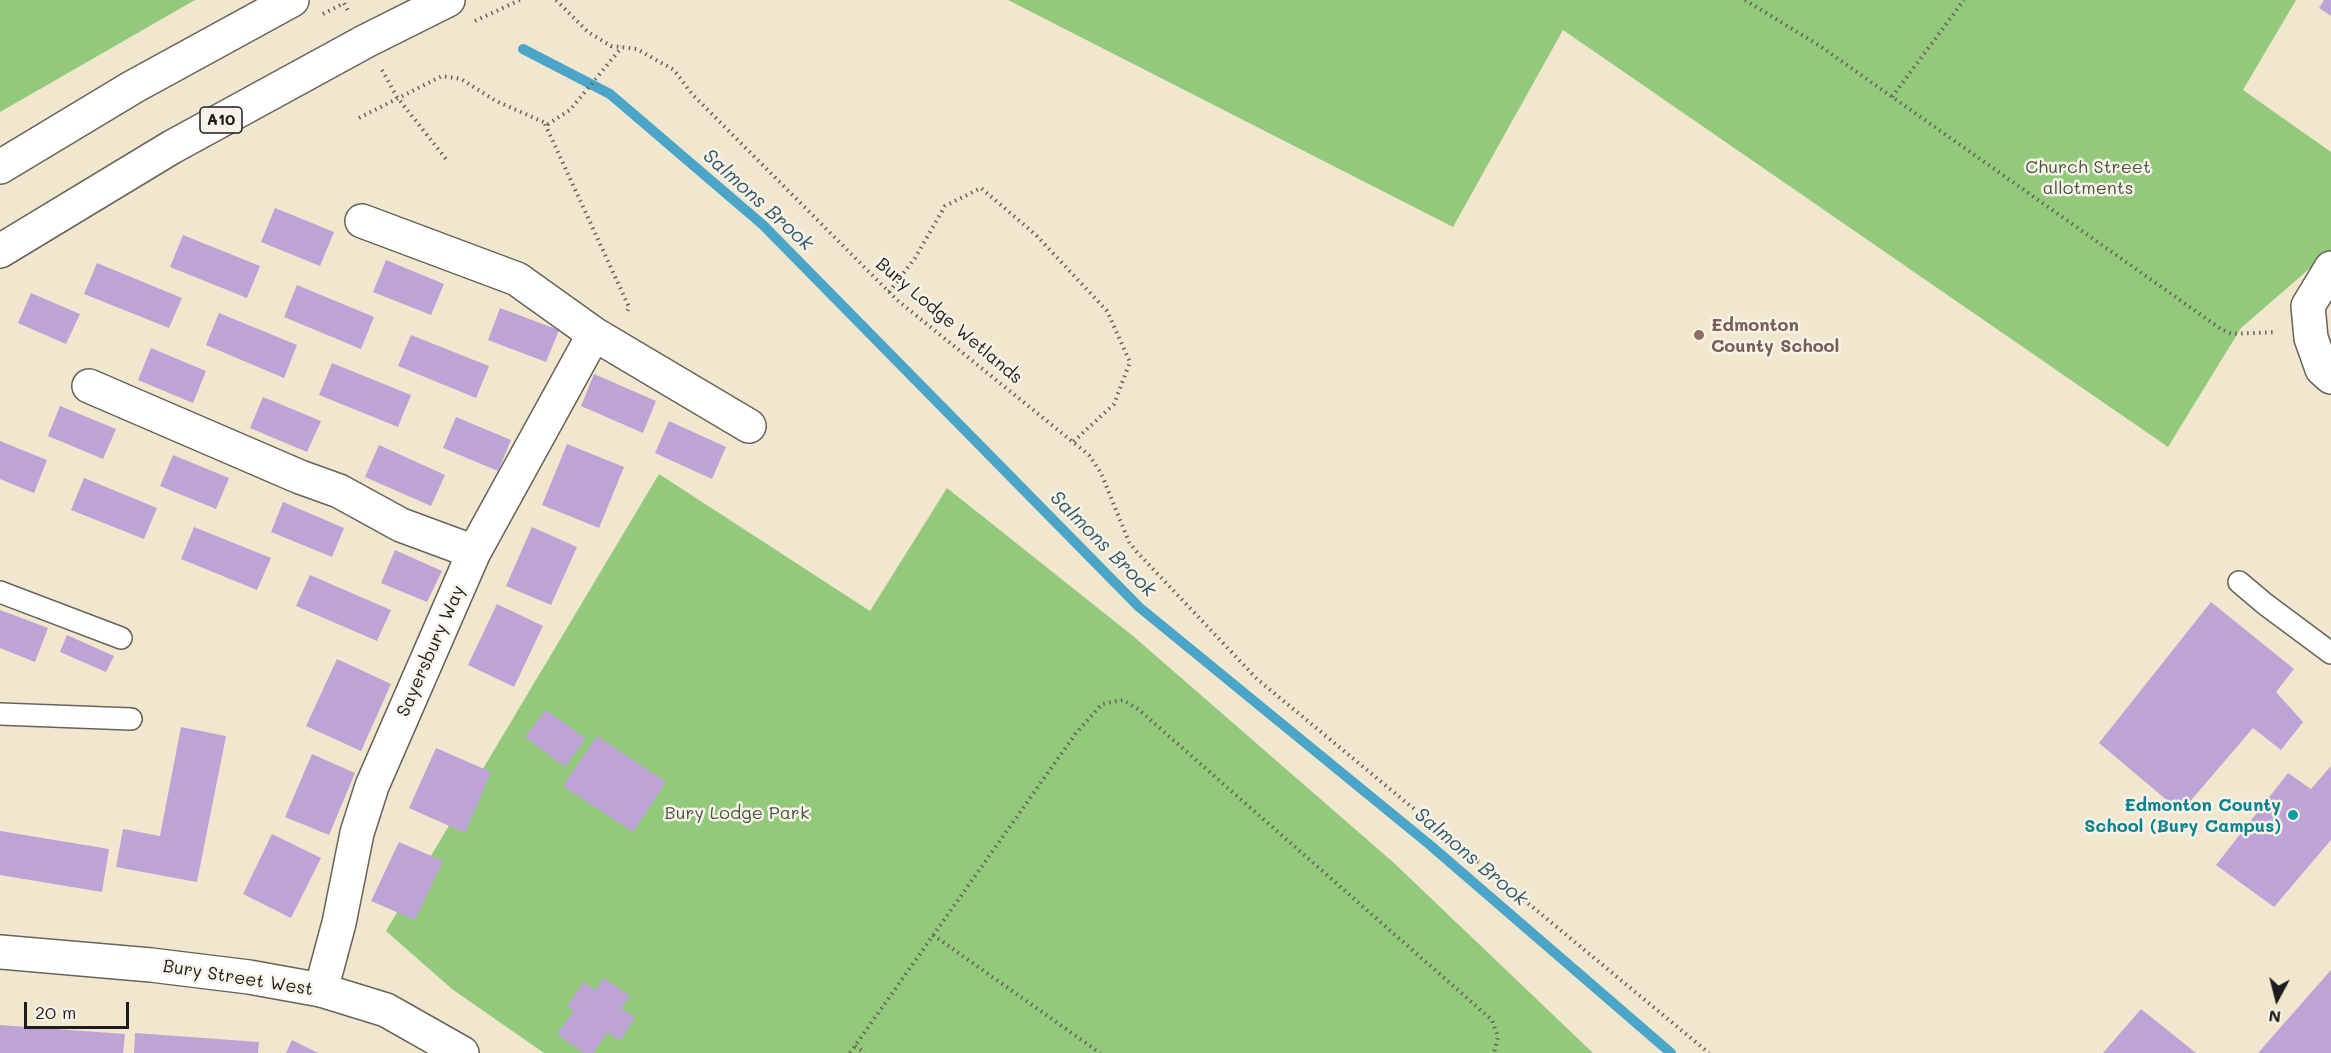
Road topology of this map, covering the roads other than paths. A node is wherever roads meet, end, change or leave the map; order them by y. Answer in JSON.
{"nodes":[{"id":1,"x":292,"y":0,"type":"edge"},
{"id":2,"x":448,"y":0,"type":"edge"},
{"id":3,"x":0,"y":167,"type":"edge"},
{"id":4,"x":362,"y":221,"type":"dead end"},
{"id":5,"x":0,"y":251,"type":"edge"},
{"id":6,"x":2331,"y":268,"type":"edge"},
{"id":7,"x":604,"y":340,"type":"junction"},
{"id":8,"x":2331,"y":377,"type":"edge"},
{"id":9,"x":89,"y":386,"type":"dead end"},
{"id":10,"x":749,"y":426,"type":"dead end"},
{"id":11,"x":474,"y":552,"type":"junction"},
{"id":12,"x":2239,"y":582,"type":"dead end"},
{"id":13,"x":0,"y":592,"type":"edge"},
{"id":14,"x":121,"y":638,"type":"dead end"},
{"id":15,"x":2331,"y":653,"type":"edge"},
{"id":16,"x":0,"y":714,"type":"edge"},
{"id":17,"x":131,"y":719,"type":"dead end"},
{"id":18,"x":0,"y":952,"type":"edge"},
{"id":19,"x":321,"y":990,"type":"junction"},
{"id":20,"x":462,"y":1053,"type":"edge"}],
"edges":[{"from":1,"to":3,"type":"main road"},
{"from":2,"to":5,"type":"main road","number":"A10"},
{"from":4,"to":7,"type":"main road"},
{"from":6,"to":8,"type":"main road"},
{"from":7,"to":10,"type":"main road"},
{"from":7,"to":11,"type":"main road","name":"Sayersbury Way"},
{"from":9,"to":11,"type":"main road"},
{"from":11,"to":19,"type":"main road","name":"Sayersbury Way"},
{"from":12,"to":15,"type":"lane"},
{"from":13,"to":14,"type":"lane"},
{"from":16,"to":17,"type":"lane"},
{"from":18,"to":19,"type":"main road","name":"Bury Street West"},
{"from":19,"to":20,"type":"main road","name":"Bury Street West"}]}
